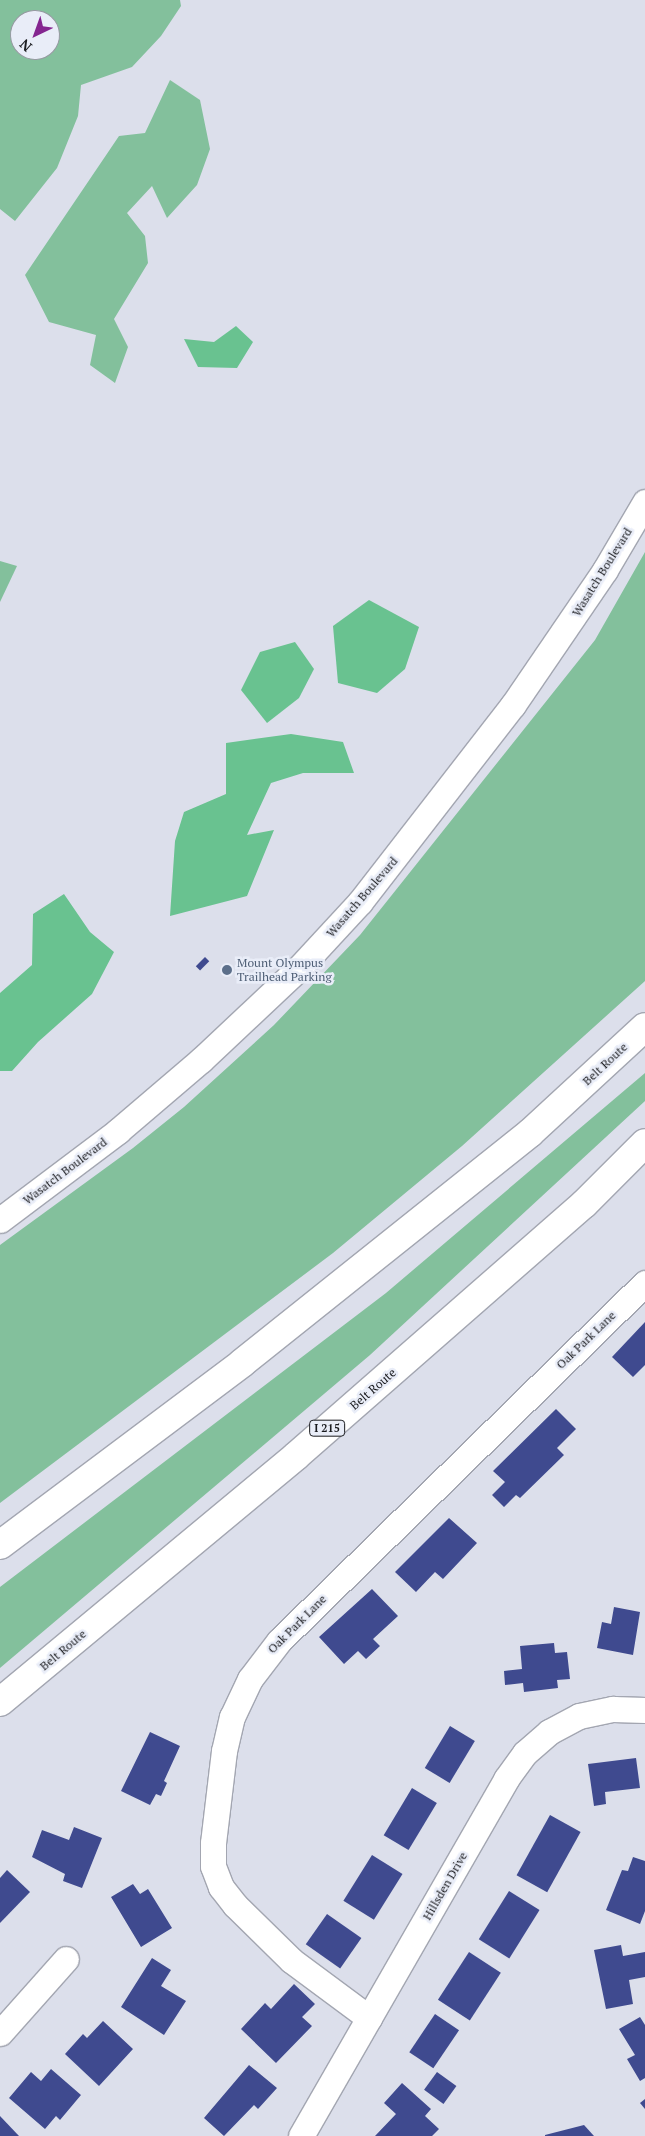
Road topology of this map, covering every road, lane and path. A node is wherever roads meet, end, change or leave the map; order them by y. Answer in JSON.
{"nodes":[{"id":1,"x":645,"y":502,"type":"edge"},
{"id":2,"x":645,"y":1027,"type":"edge"},
{"id":3,"x":645,"y":1143,"type":"edge"},
{"id":4,"x":0,"y":1220,"type":"edge"},
{"id":5,"x":645,"y":1283,"type":"edge"},
{"id":6,"x":0,"y":1544,"type":"edge"},
{"id":7,"x":0,"y":1702,"type":"edge"},
{"id":8,"x":645,"y":1710,"type":"edge"},
{"id":9,"x":66,"y":1959,"type":"dead end"},
{"id":10,"x":368,"y":2018,"type":"junction"},
{"id":11,"x":0,"y":2033,"type":"edge"},
{"id":12,"x":301,"y":2136,"type":"edge"}],
"edges":[{"from":1,"to":4,"type":"street","name":"Wasatch Boulevard"},
{"from":2,"to":6,"type":"highway","name":"Belt Route"},
{"from":3,"to":7,"type":"highway","name":"Belt Route","number":"I 215"},
{"from":5,"to":10,"type":"street","name":"Oak Park Lane"},
{"from":8,"to":10,"type":"street","name":"Hillsden Drive"},
{"from":9,"to":11,"type":"street"},
{"from":10,"to":12,"type":"street","name":"Hillsden Drive"}]}
